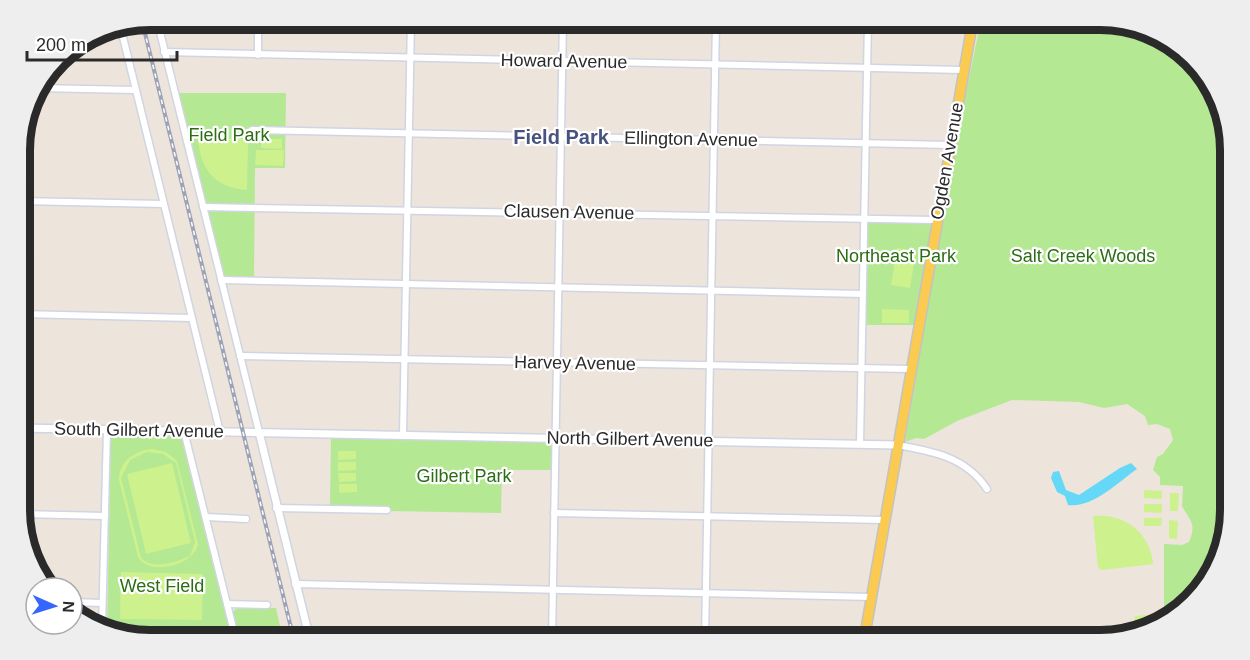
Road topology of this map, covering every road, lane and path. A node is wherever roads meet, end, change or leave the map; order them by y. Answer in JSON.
{"nodes":[{"id":1,"x":159,"y":30,"type":"edge"},
{"id":2,"x":258,"y":30,"type":"edge"},
{"id":3,"x":411,"y":30,"type":"edge"},
{"id":4,"x":563,"y":30,"type":"edge"},
{"id":5,"x":716,"y":30,"type":"edge"},
{"id":6,"x":868,"y":30,"type":"edge"},
{"id":7,"x":971,"y":30,"type":"edge"},
{"id":8,"x":122,"y":33,"type":"edge"},
{"id":9,"x":164,"y":52,"type":"junction"},
{"id":10,"x":258,"y":55,"type":"junction"},
{"id":11,"x":410,"y":58,"type":"junction"},
{"id":12,"x":562,"y":61,"type":"junction"},
{"id":13,"x":715,"y":64,"type":"junction"},
{"id":14,"x":867,"y":68,"type":"junction"},
{"id":15,"x":963,"y":70,"type":"junction"},
{"id":16,"x":47,"y":88,"type":"edge"},
{"id":17,"x":135,"y":90,"type":"junction"},
{"id":18,"x":252,"y":130,"type":"dead end"},
{"id":19,"x":409,"y":134,"type":"junction"},
{"id":20,"x":561,"y":137,"type":"junction"},
{"id":21,"x":714,"y":140,"type":"junction"},
{"id":22,"x":866,"y":143,"type":"junction"},
{"id":23,"x":951,"y":145,"type":"junction"},
{"id":24,"x":30,"y":201,"type":"edge"},
{"id":25,"x":163,"y":204,"type":"junction"},
{"id":26,"x":203,"y":207,"type":"junction"},
{"id":27,"x":407,"y":209,"type":"junction"},
{"id":28,"x":560,"y":212,"type":"junction"},
{"id":29,"x":712,"y":215,"type":"junction"},
{"id":30,"x":864,"y":219,"type":"junction"},
{"id":31,"x":936,"y":220,"type":"junction"},
{"id":32,"x":221,"y":280,"type":"junction"},
{"id":33,"x":406,"y":284,"type":"junction"},
{"id":34,"x":558,"y":287,"type":"junction"},
{"id":35,"x":711,"y":290,"type":"junction"},
{"id":36,"x":863,"y":294,"type":"junction"},
{"id":37,"x":30,"y":314,"type":"edge"},
{"id":38,"x":190,"y":318,"type":"junction"},
{"id":39,"x":240,"y":356,"type":"junction"},
{"id":40,"x":404,"y":360,"type":"junction"},
{"id":41,"x":556,"y":362,"type":"junction"},
{"id":42,"x":710,"y":366,"type":"junction"},
{"id":43,"x":861,"y":369,"type":"junction"},
{"id":44,"x":910,"y":369,"type":"junction"},
{"id":45,"x":30,"y":428,"type":"edge"},
{"id":46,"x":107,"y":429,"type":"junction"},
{"id":47,"x":184,"y":431,"type":"junction"},
{"id":48,"x":220,"y":432,"type":"junction"},
{"id":49,"x":259,"y":432,"type":"junction"},
{"id":50,"x":403,"y":435,"type":"junction"},
{"id":51,"x":556,"y":438,"type":"junction"},
{"id":52,"x":708,"y":441,"type":"junction"},
{"id":53,"x":860,"y":444,"type":"junction"},
{"id":54,"x":897,"y":445,"type":"junction"},
{"id":55,"x":987,"y":489,"type":"dead end"},
{"id":56,"x":276,"y":508,"type":"junction"},
{"id":57,"x":387,"y":510,"type":"dead end"},
{"id":58,"x":554,"y":513,"type":"junction"},
{"id":59,"x":30,"y":514,"type":"edge"},
{"id":60,"x":105,"y":516,"type":"junction"},
{"id":61,"x":707,"y":516,"type":"junction"},
{"id":62,"x":206,"y":517,"type":"junction"},
{"id":63,"x":246,"y":519,"type":"dead end"},
{"id":64,"x":884,"y":520,"type":"junction"},
{"id":65,"x":295,"y":585,"type":"junction"},
{"id":66,"x":553,"y":589,"type":"junction"},
{"id":67,"x":706,"y":592,"type":"junction"},
{"id":68,"x":872,"y":597,"type":"junction"},
{"id":69,"x":84,"y":602,"type":"edge"},
{"id":70,"x":102,"y":603,"type":"junction"},
{"id":71,"x":227,"y":604,"type":"junction"},
{"id":72,"x":267,"y":605,"type":"dead end"},
{"id":73,"x":102,"y":620,"type":"edge"},
{"id":74,"x":234,"y":630,"type":"edge"},
{"id":75,"x":307,"y":630,"type":"edge"},
{"id":76,"x":552,"y":630,"type":"edge"},
{"id":77,"x":705,"y":630,"type":"edge"},
{"id":78,"x":866,"y":630,"type":"edge"}],
"edges":[{"from":1,"to":9,"type":"street"},
{"from":2,"to":10,"type":"street"},
{"from":3,"to":11,"type":"street"},
{"from":4,"to":12,"type":"street"},
{"from":5,"to":13,"type":"street"},
{"from":6,"to":14,"type":"street"},
{"from":7,"to":15,"type":"main road","name":"Ogden Avenue"},
{"from":8,"to":17,"type":"street"},
{"from":9,"to":10,"type":"street","name":"Howard Avenue"},
{"from":9,"to":26,"type":"street"},
{"from":10,"to":11,"type":"street","name":"Howard Avenue"},
{"from":11,"to":12,"type":"street","name":"Howard Avenue"},
{"from":11,"to":19,"type":"street"},
{"from":12,"to":13,"type":"street","name":"Howard Avenue"},
{"from":12,"to":20,"type":"street"},
{"from":13,"to":14,"type":"street","name":"Howard Avenue"},
{"from":13,"to":21,"type":"street"},
{"from":14,"to":15,"type":"street","name":"Howard Avenue"},
{"from":14,"to":22,"type":"street"},
{"from":15,"to":23,"type":"main road","name":"Ogden Avenue"},
{"from":16,"to":17,"type":"street"},
{"from":17,"to":25,"type":"street"},
{"from":18,"to":19,"type":"street","name":"Ellington Avenue"},
{"from":19,"to":20,"type":"street","name":"Ellington Avenue"},
{"from":19,"to":27,"type":"street"},
{"from":20,"to":21,"type":"street","name":"Ellington Avenue"},
{"from":20,"to":28,"type":"street"},
{"from":21,"to":22,"type":"street","name":"Ellington Avenue"},
{"from":21,"to":29,"type":"street"},
{"from":22,"to":23,"type":"street","name":"Ellington Avenue"},
{"from":22,"to":30,"type":"street"},
{"from":23,"to":31,"type":"main road","name":"Ogden Avenue"},
{"from":24,"to":25,"type":"street"},
{"from":25,"to":38,"type":"street"},
{"from":26,"to":27,"type":"street","name":"Clausen Avenue"},
{"from":26,"to":32,"type":"street"},
{"from":27,"to":28,"type":"street","name":"Clausen Avenue"},
{"from":27,"to":33,"type":"street"},
{"from":28,"to":29,"type":"street","name":"Clausen Avenue"},
{"from":28,"to":34,"type":"street"},
{"from":29,"to":30,"type":"street","name":"Clausen Avenue"},
{"from":29,"to":35,"type":"street"},
{"from":30,"to":31,"type":"street","name":"Clausen Avenue"},
{"from":30,"to":36,"type":"street"},
{"from":31,"to":44,"type":"main road","name":"Ogden Avenue"},
{"from":32,"to":33,"type":"street"},
{"from":32,"to":39,"type":"street"},
{"from":33,"to":34,"type":"street"},
{"from":33,"to":40,"type":"street"},
{"from":34,"to":35,"type":"street"},
{"from":34,"to":41,"type":"street"},
{"from":35,"to":36,"type":"street"},
{"from":35,"to":42,"type":"street"},
{"from":36,"to":43,"type":"street"},
{"from":37,"to":38,"type":"street"},
{"from":38,"to":48,"type":"street"},
{"from":39,"to":40,"type":"street","name":"Harvey Avenue"},
{"from":39,"to":49,"type":"street"},
{"from":40,"to":41,"type":"street","name":"Harvey Avenue"},
{"from":40,"to":50,"type":"street"},
{"from":41,"to":42,"type":"street","name":"Harvey Avenue"},
{"from":41,"to":51,"type":"street"},
{"from":42,"to":43,"type":"street","name":"Harvey Avenue"},
{"from":42,"to":52,"type":"street"},
{"from":43,"to":44,"type":"street","name":"Harvey Avenue"},
{"from":43,"to":53,"type":"street"},
{"from":44,"to":54,"type":"main road","name":"Ogden Avenue"},
{"from":45,"to":46,"type":"street","name":"South Gilbert Avenue"},
{"from":46,"to":47,"type":"street","name":"South Gilbert Avenue"},
{"from":46,"to":60,"type":"street"},
{"from":47,"to":48,"type":"street","name":"South Gilbert Avenue"},
{"from":47,"to":62,"type":"street"},
{"from":48,"to":49,"type":"street","name":"South Gilbert Avenue"},
{"from":49,"to":50,"type":"street","name":"North Gilbert Avenue"},
{"from":49,"to":56,"type":"street"},
{"from":50,"to":51,"type":"street","name":"North Gilbert Avenue"},
{"from":51,"to":52,"type":"street","name":"North Gilbert Avenue"},
{"from":51,"to":58,"type":"street"},
{"from":52,"to":53,"type":"street","name":"North Gilbert Avenue"},
{"from":52,"to":61,"type":"street"},
{"from":53,"to":54,"type":"street","name":"North Gilbert Avenue"},
{"from":54,"to":55,"type":"street","name":"North Gilbert Avenue"},
{"from":54,"to":64,"type":"main road","name":"Ogden Avenue"},
{"from":56,"to":57,"type":"street"},
{"from":56,"to":65,"type":"street"},
{"from":58,"to":61,"type":"street"},
{"from":58,"to":66,"type":"street"},
{"from":59,"to":60,"type":"street"},
{"from":60,"to":70,"type":"street"},
{"from":61,"to":64,"type":"street"},
{"from":61,"to":67,"type":"street"},
{"from":62,"to":63,"type":"street"},
{"from":62,"to":71,"type":"street"},
{"from":64,"to":68,"type":"main road","name":"Ogden Avenue"},
{"from":65,"to":66,"type":"street"},
{"from":65,"to":75,"type":"street"},
{"from":66,"to":67,"type":"street"},
{"from":66,"to":76,"type":"street"},
{"from":67,"to":68,"type":"street"},
{"from":67,"to":77,"type":"street"},
{"from":68,"to":78,"type":"main road","name":"Ogden Avenue"},
{"from":69,"to":70,"type":"street"},
{"from":70,"to":73,"type":"street"},
{"from":71,"to":72,"type":"street"},
{"from":71,"to":74,"type":"street"}]}
